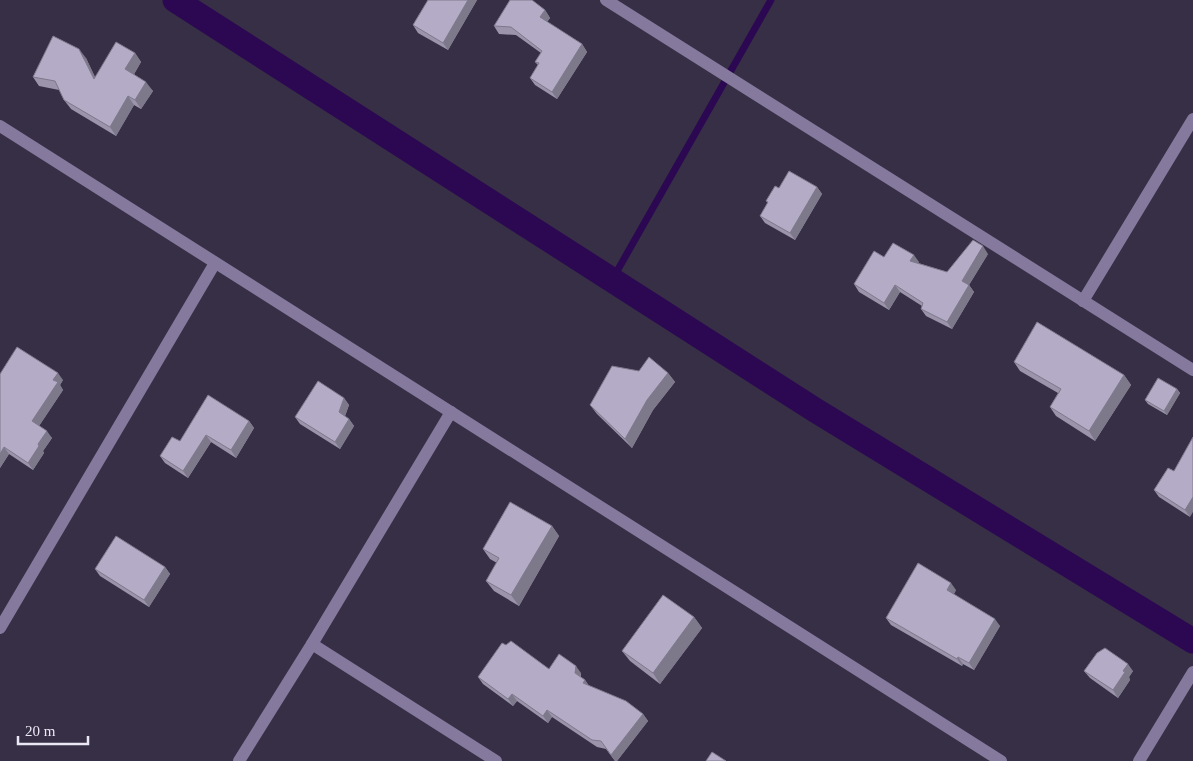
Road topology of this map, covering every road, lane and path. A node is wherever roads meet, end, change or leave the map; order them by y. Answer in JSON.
{"nodes":[{"id":1,"x":606,"y":0,"type":"edge"},
{"id":2,"x":1193,"y":119,"type":"edge"},
{"id":3,"x":0,"y":126,"type":"edge"},
{"id":4,"x":215,"y":263,"type":"junction"},
{"id":5,"x":1083,"y":301,"type":"junction"},
{"id":6,"x":1193,"y":370,"type":"edge"},
{"id":7,"x":451,"y":412,"type":"junction"},
{"id":8,"x":0,"y":628,"type":"edge"},
{"id":9,"x":312,"y":644,"type":"junction"},
{"id":10,"x":1193,"y":672,"type":"edge"},
{"id":11,"x":239,"y":761,"type":"edge"},
{"id":12,"x":496,"y":761,"type":"edge"},
{"id":13,"x":1001,"y":761,"type":"edge"},
{"id":14,"x":1139,"y":761,"type":"edge"}],
"edges":[{"from":1,"to":5,"type":"street"},
{"from":2,"to":5,"type":"street"},
{"from":3,"to":4,"type":"street"},
{"from":4,"to":7,"type":"street"},
{"from":4,"to":8,"type":"street"},
{"from":5,"to":6,"type":"street"},
{"from":7,"to":9,"type":"street"},
{"from":7,"to":13,"type":"street"},
{"from":9,"to":11,"type":"street"},
{"from":9,"to":12,"type":"street"},
{"from":10,"to":14,"type":"street"}]}
